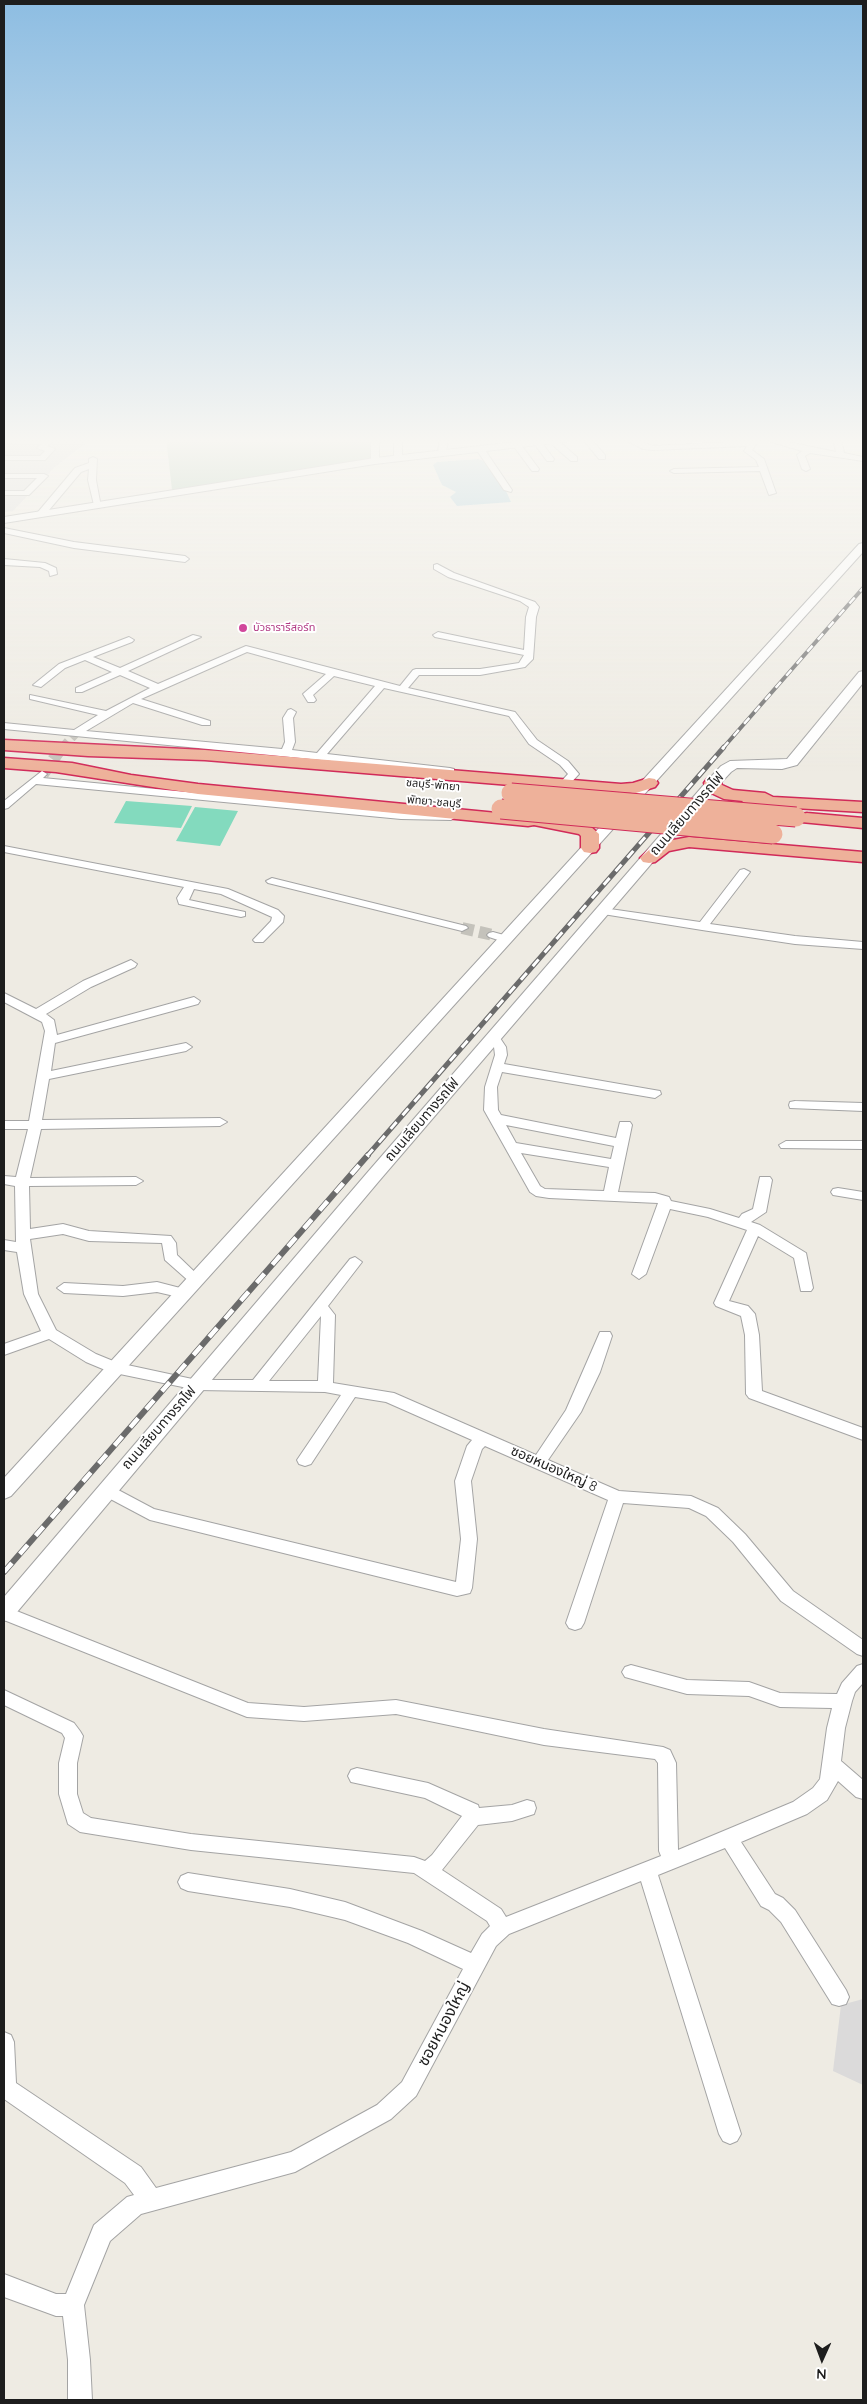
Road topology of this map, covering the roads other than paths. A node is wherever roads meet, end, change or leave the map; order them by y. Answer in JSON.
{"nodes":[{"id":1,"x":115,"y":550,"type":"edge"},
{"id":2,"x":859,"y":550,"type":"edge"},
{"id":3,"x":185,"y":559,"type":"dead end"},
{"id":4,"x":4,"y":562,"type":"edge"},
{"id":5,"x":437,"y":567,"type":"dead end"},
{"id":6,"x":54,"y":574,"type":"dead end"},
{"id":7,"x":438,"y":635,"type":"dead end"},
{"id":8,"x":196,"y":637,"type":"dead end"},
{"id":9,"x":129,"y":640,"type":"dead end"},
{"id":10,"x":527,"y":652,"type":"junction"},
{"id":11,"x":85,"y":657,"type":"junction"},
{"id":12,"x":119,"y":672,"type":"junction"},
{"id":13,"x":333,"y":672,"type":"junction"},
{"id":14,"x":863,"y":674,"type":"edge"},
{"id":15,"x":382,"y":684,"type":"junction"},
{"id":16,"x":38,"y":685,"type":"dead end"},
{"id":17,"x":157,"y":687,"type":"junction"},
{"id":18,"x":402,"y":689,"type":"junction"},
{"id":19,"x":79,"y":690,"type":"dead end"},
{"id":20,"x":33,"y":697,"type":"dead end"},
{"id":21,"x":132,"y":699,"type":"junction"},
{"id":22,"x":311,"y":700,"type":"dead end"},
{"id":23,"x":291,"y":712,"type":"dead end"},
{"id":24,"x":106,"y":714,"type":"junction"},
{"id":25,"x":206,"y":723,"type":"dead end"},
{"id":26,"x":4,"y":726,"type":"edge"},
{"id":27,"x":77,"y":732,"type":"junction"},
{"id":28,"x":4,"y":744,"type":"edge"},
{"id":29,"x":73,"y":750,"type":"junction"},
{"id":30,"x":286,"y":752,"type":"junction"},
{"id":31,"x":320,"y":756,"type":"junction"},
{"id":32,"x":4,"y":762,"type":"edge"},
{"id":33,"x":46,"y":774,"type":"junction"},
{"id":34,"x":505,"y":781,"type":"junction"},
{"id":35,"x":649,"y":783,"type":"junction"},
{"id":36,"x":713,"y":783,"type":"junction"},
{"id":37,"x":563,"y":785,"type":"junction"},
{"id":38,"x":6,"y":802,"type":"edge"},
{"id":39,"x":862,"y":812,"type":"edge"},
{"id":40,"x":506,"y":819,"type":"junction"},
{"id":41,"x":541,"y":822,"type":"junction"},
{"id":42,"x":771,"y":841,"type":"junction"},
{"id":43,"x":863,"y":843,"type":"edge"},
{"id":44,"x":4,"y":848,"type":"edge"},
{"id":45,"x":590,"y":848,"type":"junction"},
{"id":46,"x":863,"y":857,"type":"edge"},
{"id":47,"x":648,"y":858,"type":"junction"},
{"id":48,"x":744,"y":872,"type":"dead end"},
{"id":49,"x":272,"y":881,"type":"dead end"},
{"id":50,"x":191,"y":884,"type":"junction"},
{"id":51,"x":603,"y":911,"type":"junction"},
{"id":52,"x":241,"y":914,"type":"dead end"},
{"id":53,"x":702,"y":927,"type":"junction"},
{"id":54,"x":462,"y":928,"type":"tunnel mouth"},
{"id":55,"x":259,"y":940,"type":"dead end"},
{"id":56,"x":863,"y":946,"type":"edge"},
{"id":57,"x":131,"y":964,"type":"dead end"},
{"id":58,"x":4,"y":997,"type":"edge"},
{"id":59,"x":194,"y":1001,"type":"dead end"},
{"id":60,"x":37,"y":1014,"type":"junction"},
{"id":61,"x":494,"y":1038,"type":"junction"},
{"id":62,"x":49,"y":1042,"type":"junction"},
{"id":63,"x":186,"y":1047,"type":"dead end"},
{"id":64,"x":497,"y":1067,"type":"junction"},
{"id":65,"x":44,"y":1076,"type":"junction"},
{"id":66,"x":655,"y":1094,"type":"dead end"},
{"id":67,"x":795,"y":1105,"type":"dead end"},
{"id":68,"x":863,"y":1107,"type":"edge"},
{"id":69,"x":498,"y":1119,"type":"junction"},
{"id":70,"x":220,"y":1122,"type":"dead end"},
{"id":71,"x":4,"y":1125,"type":"edge"},
{"id":72,"x":625,"y":1125,"type":"dead end"},
{"id":73,"x":35,"y":1126,"type":"junction"},
{"id":74,"x":621,"y":1143,"type":"junction"},
{"id":75,"x":786,"y":1145,"type":"dead end"},
{"id":76,"x":863,"y":1145,"type":"edge"},
{"id":77,"x":513,"y":1146,"type":"junction"},
{"id":78,"x":616,"y":1164,"type":"junction"},
{"id":79,"x":4,"y":1180,"type":"edge"},
{"id":80,"x":765,"y":1180,"type":"dead end"},
{"id":81,"x":136,"y":1181,"type":"dead end"},
{"id":82,"x":22,"y":1182,"type":"junction"},
{"id":83,"x":838,"y":1192,"type":"dead end"},
{"id":84,"x":610,"y":1195,"type":"junction"},
{"id":85,"x":863,"y":1196,"type":"edge"},
{"id":86,"x":665,"y":1204,"type":"junction"},
{"id":87,"x":749,"y":1226,"type":"junction"},
{"id":88,"x":23,"y":1242,"type":"junction"},
{"id":89,"x":4,"y":1245,"type":"edge"},
{"id":90,"x":355,"y":1262,"type":"dead end"},
{"id":91,"x":639,"y":1274,"type":"dead end"},
{"id":92,"x":196,"y":1280,"type":"junction"},
{"id":93,"x":64,"y":1288,"type":"dead end"},
{"id":94,"x":806,"y":1288,"type":"dead end"},
{"id":95,"x":183,"y":1293,"type":"junction"},
{"id":96,"x":320,"y":1305,"type":"junction"},
{"id":97,"x":50,"y":1333,"type":"junction"},
{"id":98,"x":605,"y":1336,"type":"dead end"},
{"id":99,"x":4,"y":1350,"type":"edge"},
{"id":100,"x":116,"y":1368,"type":"junction"},
{"id":101,"x":197,"y":1385,"type":"junction"},
{"id":102,"x":325,"y":1386,"type":"junction"},
{"id":103,"x":256,"y":1387,"type":"junction"},
{"id":104,"x":352,"y":1390,"type":"junction"},
{"id":105,"x":863,"y":1434,"type":"edge"},
{"id":106,"x":483,"y":1438,"type":"junction"},
{"id":107,"x":305,"y":1460,"type":"dead end"},
{"id":108,"x":539,"y":1462,"type":"junction"},
{"id":109,"x":4,"y":1490,"type":"edge"},
{"id":110,"x":107,"y":1490,"type":"junction"},
{"id":111,"x":617,"y":1498,"type":"junction"},
{"id":112,"x":4,"y":1612,"type":"edge"},
{"id":113,"x":575,"y":1623,"type":"dead end"},
{"id":114,"x":863,"y":1649,"type":"edge"},
{"id":115,"x":631,"y":1672,"type":"dead end"},
{"id":116,"x":863,"y":1672,"type":"edge"},
{"id":117,"x":4,"y":1697,"type":"edge"},
{"id":118,"x":843,"y":1701,"type":"junction"},
{"id":119,"x":832,"y":1764,"type":"junction"},
{"id":120,"x":357,"y":1776,"type":"dead end"},
{"id":121,"x":863,"y":1791,"type":"edge"},
{"id":122,"x":527,"y":1808,"type":"dead end"},
{"id":123,"x":474,"y":1816,"type":"junction"},
{"id":124,"x":728,"y":1839,"type":"junction"},
{"id":125,"x":674,"y":1860,"type":"junction"},
{"id":126,"x":427,"y":1870,"type":"junction"},
{"id":127,"x":648,"y":1872,"type":"junction"},
{"id":128,"x":188,"y":1882,"type":"dead end"},
{"id":129,"x":502,"y":1928,"type":"junction"},
{"id":130,"x":476,"y":1965,"type":"junction"},
{"id":131,"x":839,"y":1997,"type":"dead end"},
{"id":132,"x":4,"y":2042,"type":"edge"},
{"id":133,"x":5,"y":2088,"type":"edge"},
{"id":134,"x":730,"y":2134,"type":"dead end"},
{"id":135,"x":152,"y":2201,"type":"junction"},
{"id":136,"x":4,"y":2285,"type":"edge"},
{"id":137,"x":73,"y":2306,"type":"junction"},
{"id":138,"x":80,"y":2400,"type":"edge"}],
"edges":[{"from":1,"to":3,"type":"street"},
{"from":2,"to":35,"type":"street"},
{"from":4,"to":6,"type":"street"},
{"from":5,"to":10,"type":"street"},
{"from":7,"to":10,"type":"street"},
{"from":8,"to":12,"type":"street"},
{"from":9,"to":11,"type":"street"},
{"from":10,"to":18,"type":"street"},
{"from":11,"to":12,"type":"street"},
{"from":11,"to":16,"type":"street"},
{"from":12,"to":17,"type":"street"},
{"from":12,"to":19,"type":"street"},
{"from":13,"to":15,"type":"street"},
{"from":13,"to":17,"type":"street"},
{"from":13,"to":22,"type":"street"},
{"from":14,"to":36,"type":"street","name":"ถนนเลียบทางรถไฟ"},
{"from":15,"to":18,"type":"street"},
{"from":15,"to":31,"type":"street"},
{"from":17,"to":21,"type":"street"},
{"from":18,"to":37,"type":"street"},
{"from":20,"to":24,"type":"street"},
{"from":21,"to":24,"type":"street"},
{"from":21,"to":25,"type":"street"},
{"from":23,"to":30,"type":"street"},
{"from":24,"to":27,"type":"street"},
{"from":26,"to":27,"type":"street"},
{"from":27,"to":30,"type":"street"},
{"from":28,"to":29,"type":"highway","name":"ชลบุรี-พัทยา"},
{"from":29,"to":34,"type":"highway"},
{"from":29,"to":39,"type":"highway","name":"ชลบุรี-พัทยา","bridge":true},
{"from":30,"to":31,"type":"street"},
{"from":31,"to":34,"type":"street"},
{"from":32,"to":33,"type":"highway","name":"พัทยา-ชลบุรี"},
{"from":33,"to":38,"type":"street"},
{"from":33,"to":40,"type":"highway"},
{"from":33,"to":40,"type":"street"},
{"from":33,"to":42,"type":"highway","name":"พัทยา-ชลบุรี","bridge":true},
{"from":34,"to":37,"type":"highway"},
{"from":35,"to":37,"type":"highway"},
{"from":35,"to":45,"type":"street"},
{"from":36,"to":39,"type":"highway"},
{"from":36,"to":47,"type":"street","name":"ถนนเลียบทางรถไฟ"},
{"from":37,"to":41,"type":"highway"},
{"from":39,"to":42,"type":"highway"},
{"from":40,"to":41,"type":"highway"},
{"from":41,"to":45,"type":"highway"},
{"from":42,"to":43,"type":"highway","name":"พัทยา-ชลบุรี"},
{"from":42,"to":46,"type":"highway"},
{"from":42,"to":47,"type":"highway"},
{"from":44,"to":50,"type":"street"},
{"from":45,"to":92,"type":"street"},
{"from":47,"to":51,"type":"street","name":"ถนนเลียบทางรถไฟ"},
{"from":48,"to":53,"type":"street"},
{"from":49,"to":54,"type":"street"},
{"from":50,"to":52,"type":"street"},
{"from":50,"to":55,"type":"street"},
{"from":51,"to":53,"type":"street"},
{"from":51,"to":61,"type":"street","name":"ถนนเลียบทางรถไฟ"},
{"from":53,"to":56,"type":"street"},
{"from":57,"to":60,"type":"street"},
{"from":58,"to":60,"type":"street"},
{"from":59,"to":62,"type":"street"},
{"from":60,"to":62,"type":"street"},
{"from":61,"to":64,"type":"street"},
{"from":61,"to":101,"type":"street","name":"ถนนเลียบทางรถไฟ"},
{"from":62,"to":65,"type":"street"},
{"from":63,"to":65,"type":"street"},
{"from":64,"to":66,"type":"street"},
{"from":64,"to":69,"type":"street"},
{"from":65,"to":73,"type":"street"},
{"from":67,"to":68,"type":"street"},
{"from":69,"to":74,"type":"street"},
{"from":69,"to":77,"type":"street"},
{"from":70,"to":73,"type":"street"},
{"from":71,"to":73,"type":"street"},
{"from":72,"to":74,"type":"street"},
{"from":73,"to":82,"type":"street"},
{"from":74,"to":78,"type":"street"},
{"from":75,"to":76,"type":"street"},
{"from":77,"to":78,"type":"street"},
{"from":77,"to":84,"type":"street"},
{"from":78,"to":84,"type":"street"},
{"from":79,"to":82,"type":"street"},
{"from":80,"to":87,"type":"street"},
{"from":81,"to":82,"type":"street"},
{"from":82,"to":88,"type":"street"},
{"from":83,"to":85,"type":"street"},
{"from":84,"to":86,"type":"street"},
{"from":86,"to":87,"type":"street"},
{"from":86,"to":91,"type":"street"},
{"from":87,"to":94,"type":"street"},
{"from":87,"to":105,"type":"street"},
{"from":88,"to":89,"type":"street"},
{"from":88,"to":92,"type":"street"},
{"from":88,"to":97,"type":"street"},
{"from":90,"to":96,"type":"street"},
{"from":92,"to":95,"type":"street"},
{"from":93,"to":95,"type":"street"},
{"from":95,"to":100,"type":"street"},
{"from":96,"to":102,"type":"street"},
{"from":96,"to":103,"type":"street"},
{"from":97,"to":99,"type":"street"},
{"from":97,"to":100,"type":"street","name":"ซอยหนองใหญ่ 8"},
{"from":98,"to":108,"type":"street"},
{"from":100,"to":101,"type":"street","name":"ซอยหนองใหญ่ 8"},
{"from":100,"to":109,"type":"street"},
{"from":101,"to":103,"type":"street","name":"ซอยหนองใหญ่ 8"},
{"from":101,"to":110,"type":"street","name":"ถนนเลียบทางรถไฟ"},
{"from":102,"to":103,"type":"street","name":"ซอยหนองใหญ่ 8"},
{"from":102,"to":104,"type":"street","name":"ซอยหนองใหญ่ 8"},
{"from":104,"to":106,"type":"street","name":"ซอยหนองใหญ่ 8"},
{"from":104,"to":107,"type":"street"},
{"from":106,"to":108,"type":"street","name":"ซอยหนองใหญ่ 8"},
{"from":106,"to":110,"type":"street"},
{"from":108,"to":111,"type":"street","name":"ซอยหนองใหญ่ 8"},
{"from":110,"to":112,"type":"street","name":"ถนนเลียบทางรถไฟ"},
{"from":111,"to":113,"type":"street"},
{"from":111,"to":114,"type":"street","name":"ซอยหนองใหญ่ 8"},
{"from":112,"to":125,"type":"street"},
{"from":115,"to":118,"type":"street"},
{"from":116,"to":118,"type":"street","name":"ซอยหนองใหญ่"},
{"from":117,"to":126,"type":"street"},
{"from":118,"to":119,"type":"street","name":"ซอยหนองใหญ่"},
{"from":119,"to":121,"type":"street"},
{"from":119,"to":124,"type":"street","name":"ซอยหนองใหญ่"},
{"from":120,"to":123,"type":"street"},
{"from":122,"to":123,"type":"street"},
{"from":123,"to":126,"type":"street"},
{"from":124,"to":125,"type":"street","name":"ซอยหนองใหญ่"},
{"from":124,"to":131,"type":"street"},
{"from":125,"to":127,"type":"street","name":"ซอยหนองใหญ่"},
{"from":126,"to":129,"type":"street"},
{"from":127,"to":129,"type":"street","name":"ซอยหนองใหญ่"},
{"from":127,"to":134,"type":"street"},
{"from":128,"to":130,"type":"street"},
{"from":129,"to":130,"type":"street","name":"ซอยหนองใหญ่"},
{"from":130,"to":135,"type":"street","name":"ซอยหนองใหญ่"},
{"from":132,"to":133,"type":"street"},
{"from":133,"to":135,"type":"street"},
{"from":135,"to":137,"type":"street","name":"ซอยหนองใหญ่"},
{"from":136,"to":137,"type":"street"},
{"from":137,"to":138,"type":"street","name":"ซอยหนองใหญ่"}]}
